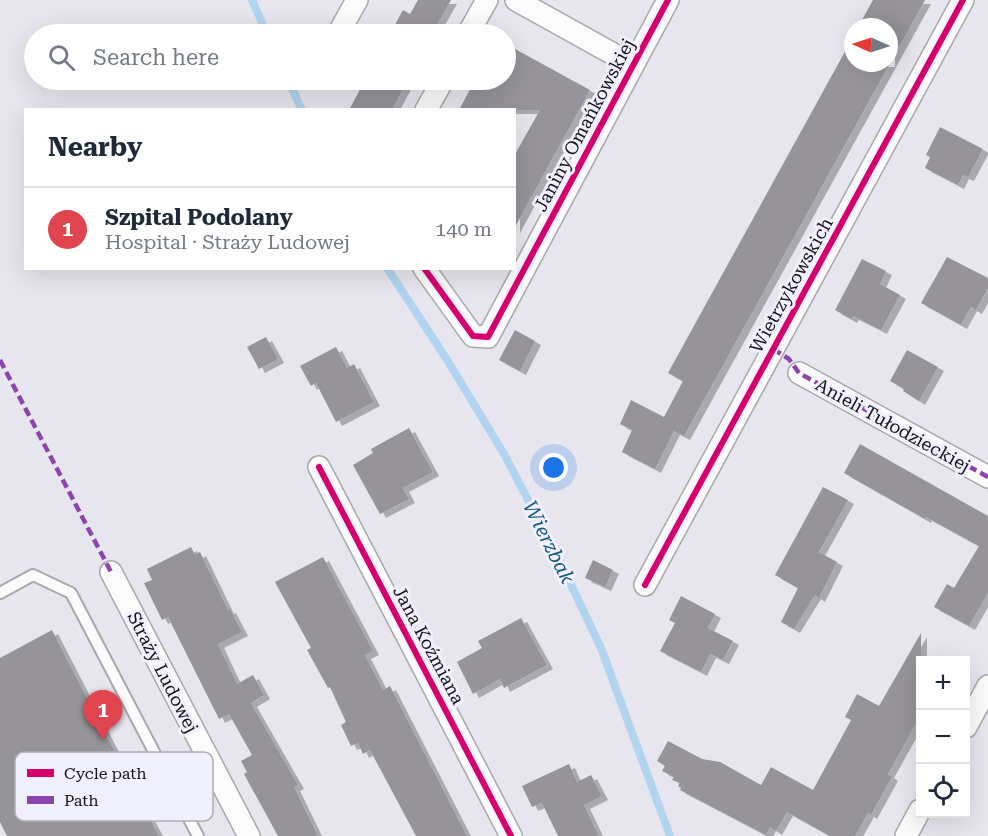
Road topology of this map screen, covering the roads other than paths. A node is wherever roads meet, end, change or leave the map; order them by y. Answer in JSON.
{"nodes":[{"id":1,"x":357,"y":0,"type":"edge"},
{"id":2,"x":487,"y":0,"type":"edge"},
{"id":3,"x":516,"y":0,"type":"edge"},
{"id":4,"x":668,"y":0,"type":"edge"},
{"id":5,"x":963,"y":0,"type":"edge"},
{"id":6,"x":344,"y":24,"type":"edge"},
{"id":7,"x":474,"y":24,"type":"edge"},
{"id":8,"x":633,"y":65,"type":"junction"},
{"id":9,"x":437,"y":90,"type":"edge"},
{"id":10,"x":427,"y":108,"type":"edge"},
{"id":11,"x":425,"y":270,"type":"edge"},
{"id":12,"x":799,"y":373,"type":"dead end"},
{"id":13,"x":319,"y":467,"type":"dead end"},
{"id":14,"x":988,"y":477,"type":"edge"},
{"id":15,"x":111,"y":572,"type":"dead end"},
{"id":16,"x":645,"y":585,"type":"dead end"},
{"id":17,"x":0,"y":593,"type":"edge"},
{"id":18,"x":988,"y":686,"type":"edge"},
{"id":19,"x":970,"y":720,"type":"edge"},
{"id":20,"x":154,"y":752,"type":"edge"},
{"id":21,"x":205,"y":752,"type":"edge"},
{"id":22,"x":213,"y":767,"type":"edge"},
{"id":23,"x":916,"y":818,"type":"edge"},
{"id":24,"x":190,"y":821,"type":"edge"},
{"id":25,"x":198,"y":836,"type":"edge"},
{"id":26,"x":249,"y":836,"type":"edge"},
{"id":27,"x":512,"y":836,"type":"edge"},
{"id":28,"x":906,"y":836,"type":"edge"}],
"edges":[{"from":1,"to":6,"type":"street"},
{"from":2,"to":7,"type":"street"},
{"from":3,"to":8,"type":"street"},
{"from":4,"to":8,"type":"street","name":"Janiny Omańkowskiej"},
{"from":5,"to":16,"type":"street","name":"Wietrzykowskich"},
{"from":8,"to":11,"type":"street","name":"Janiny Omańkowskiej"},
{"from":9,"to":10,"type":"street"},
{"from":12,"to":14,"type":"street","name":"Anieli Tułodzieckiej"},
{"from":13,"to":27,"type":"street","name":"Jana Koźmiana"},
{"from":15,"to":21,"type":"street","name":"Straży Ludowej"},
{"from":17,"to":20,"type":"lane"},
{"from":18,"to":19,"type":"street"},
{"from":22,"to":26,"type":"street","name":"Straży Ludowej"},
{"from":23,"to":28,"type":"street"},
{"from":24,"to":25,"type":"lane"}]}
